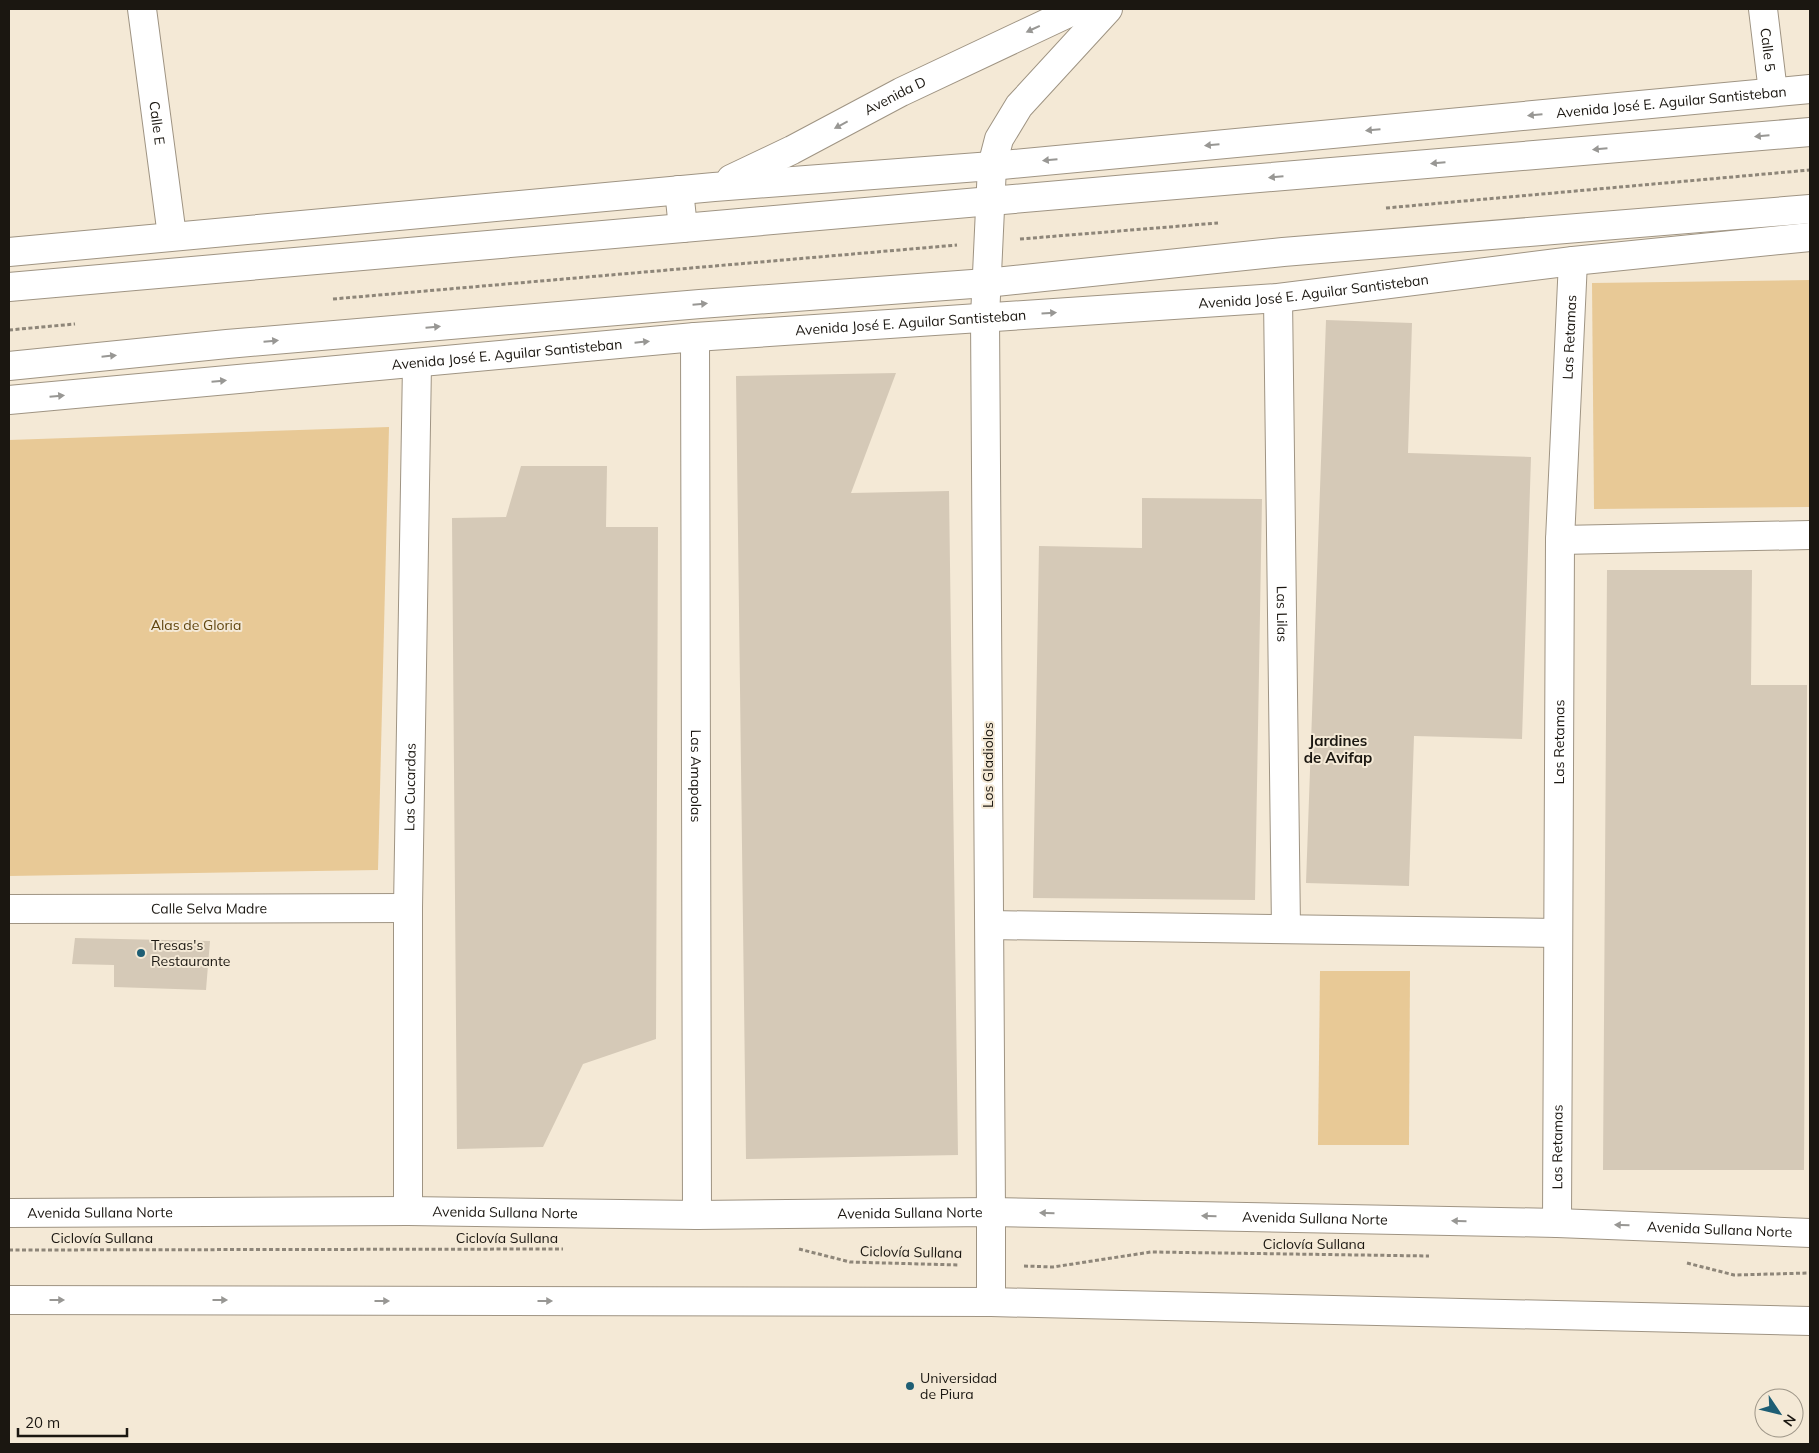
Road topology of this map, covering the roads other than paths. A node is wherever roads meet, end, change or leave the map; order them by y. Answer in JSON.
{"nodes":[{"id":1,"x":142,"y":9,"type":"edge"},
{"id":2,"x":1077,"y":9,"type":"edge"},
{"id":3,"x":1108,"y":9,"type":"edge"},
{"id":4,"x":1763,"y":9,"type":"edge"},
{"id":5,"x":1810,"y":90,"type":"edge"},
{"id":6,"x":1774,"y":92,"type":"junction"},
{"id":7,"x":1810,"y":132,"type":"edge"},
{"id":8,"x":992,"y":166,"type":"junction"},
{"id":9,"x":714,"y":187,"type":"junction"},
{"id":10,"x":679,"y":190,"type":"junction"},
{"id":11,"x":990,"y":201,"type":"junction"},
{"id":12,"x":1810,"y":209,"type":"edge"},
{"id":13,"x":683,"y":228,"type":"junction"},
{"id":14,"x":172,"y":236,"type":"junction"},
{"id":15,"x":1810,"y":237,"type":"edge"},
{"id":16,"x":9,"y":252,"type":"edge"},
{"id":17,"x":1573,"y":261,"type":"junction"},
{"id":18,"x":986,"y":283,"type":"junction"},
{"id":19,"x":9,"y":287,"type":"edge"},
{"id":20,"x":1278,"y":298,"type":"junction"},
{"id":21,"x":985,"y":317,"type":"junction"},
{"id":22,"x":696,"y":337,"type":"junction"},
{"id":23,"x":417,"y":364,"type":"junction"},
{"id":24,"x":9,"y":366,"type":"edge"},
{"id":25,"x":9,"y":400,"type":"edge"},
{"id":26,"x":1810,"y":536,"type":"edge"},
{"id":27,"x":1560,"y":540,"type":"junction"},
{"id":28,"x":408,"y":908,"type":"junction"},
{"id":29,"x":9,"y":909,"type":"edge"},
{"id":30,"x":990,"y":925,"type":"junction"},
{"id":31,"x":1286,"y":930,"type":"junction"},
{"id":32,"x":1558,"y":933,"type":"junction"},
{"id":33,"x":408,"y":1211,"type":"junction"},
{"id":34,"x":991,"y":1212,"type":"junction"},
{"id":35,"x":9,"y":1213,"type":"edge"},
{"id":36,"x":697,"y":1215,"type":"junction"},
{"id":37,"x":1557,"y":1223,"type":"junction"},
{"id":38,"x":1810,"y":1233,"type":"edge"},
{"id":39,"x":9,"y":1300,"type":"edge"},
{"id":40,"x":990,"y":1302,"type":"junction"},
{"id":41,"x":1810,"y":1320,"type":"edge"}],
"edges":[{"from":1,"to":14,"type":"street","name":"Calle E"},
{"from":2,"to":9,"type":"street","name":"Avenida D","one_way":true},
{"from":3,"to":8,"type":"street"},
{"from":4,"to":6,"type":"street","name":"Calle 5"},
{"from":5,"to":6,"type":"street","name":"Avenida José E. Aguilar Santisteban"},
{"from":6,"to":8,"type":"street","name":"Avenida José E. Aguilar Santisteban","one_way":true},
{"from":7,"to":11,"type":"street","one_way":true},
{"from":8,"to":9,"type":"street","name":"Avenida José E. Aguilar Santisteban"},
{"from":8,"to":11,"type":"street"},
{"from":9,"to":10,"type":"street","name":"Avenida José E. Aguilar Santisteban"},
{"from":10,"to":13,"type":"street"},
{"from":10,"to":14,"type":"street","name":"Avenida José E. Aguilar Santisteban"},
{"from":11,"to":13,"type":"street"},
{"from":11,"to":18,"type":"street"},
{"from":12,"to":18,"type":"street"},
{"from":13,"to":19,"type":"street"},
{"from":14,"to":16,"type":"street","name":"Avenida José E. Aguilar Santisteban"},
{"from":15,"to":17,"type":"street","name":"Avenida José E. Aguilar Santisteban"},
{"from":17,"to":20,"type":"street","name":"Avenida José E. Aguilar Santisteban"},
{"from":17,"to":27,"type":"street","name":"Las Retamas"},
{"from":18,"to":21,"type":"street"},
{"from":24,"to":18,"type":"street","one_way":true},
{"from":21,"to":20,"type":"street","name":"Avenida José E. Aguilar Santisteban","one_way":true},
{"from":20,"to":31,"type":"street","name":"Las Lilas"},
{"from":21,"to":22,"type":"street","name":"Avenida José E. Aguilar Santisteban"},
{"from":21,"to":30,"type":"street"},
{"from":21,"to":34,"type":"street","name":"Los Gladiolos"},
{"from":23,"to":22,"type":"street","name":"Avenida José E. Aguilar Santisteban","one_way":true},
{"from":22,"to":36,"type":"street","name":"Las Amapolas"},
{"from":25,"to":23,"type":"street","name":"Avenida José E. Aguilar Santisteban","one_way":true},
{"from":23,"to":28,"type":"street","name":"Las Cucardas"},
{"from":26,"to":27,"type":"street"},
{"from":27,"to":32,"type":"street","name":"Las Retamas"},
{"from":28,"to":29,"type":"street","name":"Calle Selva Madre"},
{"from":28,"to":33,"type":"street","name":"Las Cucardas"},
{"from":30,"to":31,"type":"street"},
{"from":30,"to":34,"type":"street"},
{"from":31,"to":32,"type":"street"},
{"from":32,"to":37,"type":"street","name":"Las Retamas"},
{"from":33,"to":35,"type":"street","name":"Avenida Sullana Norte"},
{"from":33,"to":36,"type":"street","name":"Avenida Sullana Norte"},
{"from":34,"to":36,"type":"street","name":"Avenida Sullana Norte"},
{"from":37,"to":34,"type":"street","name":"Avenida Sullana Norte","one_way":true},
{"from":34,"to":40,"type":"street"},
{"from":38,"to":37,"type":"street","name":"Avenida Sullana Norte","one_way":true},
{"from":39,"to":40,"type":"street","one_way":true},
{"from":40,"to":41,"type":"street"}]}
